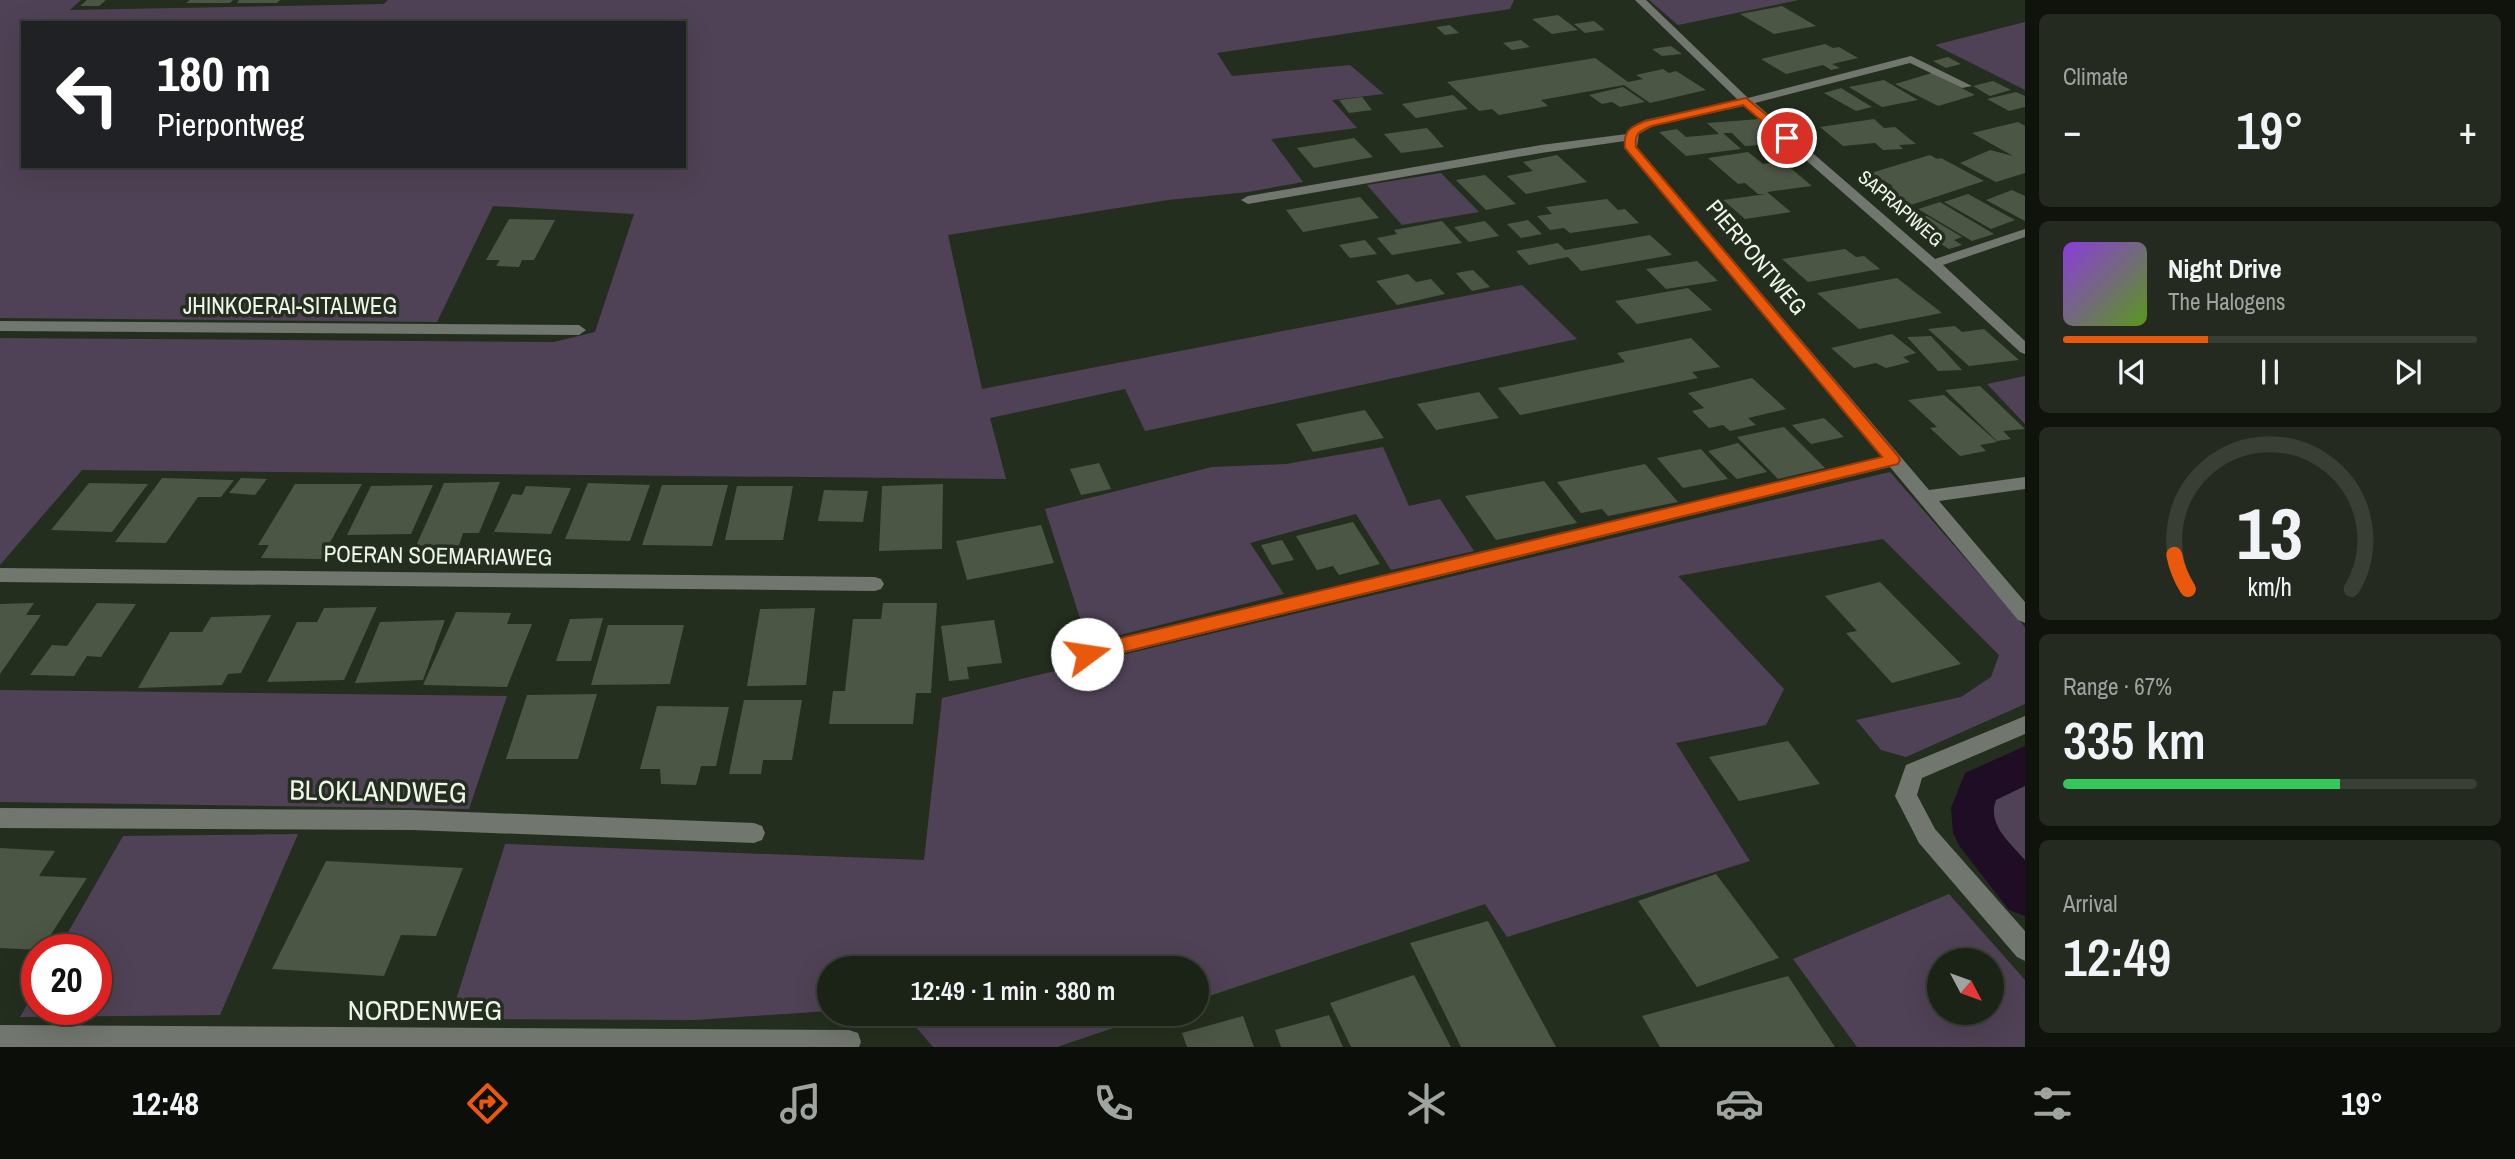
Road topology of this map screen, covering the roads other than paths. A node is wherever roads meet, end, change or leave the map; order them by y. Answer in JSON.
{"nodes":[{"id":1,"x":1640,"y":0,"type":"edge"},
{"id":2,"x":1966,"y":86,"type":"dead end"},
{"id":3,"x":1746,"y":102,"type":"junction"},
{"id":4,"x":1629,"y":137,"type":"junction"},
{"id":5,"x":1248,"y":200,"type":"dead end"},
{"id":6,"x":2025,"y":233,"type":"edge"},
{"id":7,"x":1933,"y":264,"type":"junction"},
{"id":8,"x":0,"y":326,"type":"edge"},
{"id":9,"x":579,"y":330,"type":"dead end"},
{"id":10,"x":2025,"y":349,"type":"edge"},
{"id":11,"x":1893,"y":460,"type":"junction"},
{"id":12,"x":2025,"y":483,"type":"edge"},
{"id":13,"x":1924,"y":498,"type":"junction"},
{"id":14,"x":0,"y":575,"type":"edge"},
{"id":15,"x":875,"y":584,"type":"dead end"},
{"id":16,"x":2025,"y":615,"type":"edge"},
{"id":17,"x":1087,"y":654,"type":"dead end"},
{"id":18,"x":2025,"y":725,"type":"edge"},
{"id":19,"x":0,"y":818,"type":"edge"},
{"id":20,"x":754,"y":832,"type":"dead end"},
{"id":21,"x":2025,"y":949,"type":"edge"},
{"id":22,"x":0,"y":1037,"type":"edge"},
{"id":23,"x":849,"y":1042,"type":"dead end"}],
"edges":[{"from":1,"to":3,"type":"street"},
{"from":2,"to":3,"type":"street"},
{"from":3,"to":4,"type":"street"},
{"from":3,"to":7,"type":"street","name":"SAPRAPIWEG"},
{"from":4,"to":5,"type":"street"},
{"from":4,"to":11,"type":"street","name":"PIERPONTWEG"},
{"from":6,"to":7,"type":"street"},
{"from":7,"to":10,"type":"street","name":"SAPRAPIWEG"},
{"from":8,"to":9,"type":"street","name":"JHINKOERAI-SITALWEG"},
{"from":11,"to":13,"type":"street","name":"PIERPONTWEG"},
{"from":11,"to":17,"type":"street"},
{"from":12,"to":13,"type":"street"},
{"from":13,"to":16,"type":"street","name":"PIERPONTWEG"},
{"from":14,"to":15,"type":"street","name":"POERAN SOEMARIAWEG"},
{"from":18,"to":21,"type":"street"},
{"from":19,"to":20,"type":"street","name":"BLOKLANDWEG"},
{"from":22,"to":23,"type":"street","name":"NORDENWEG"}]}
